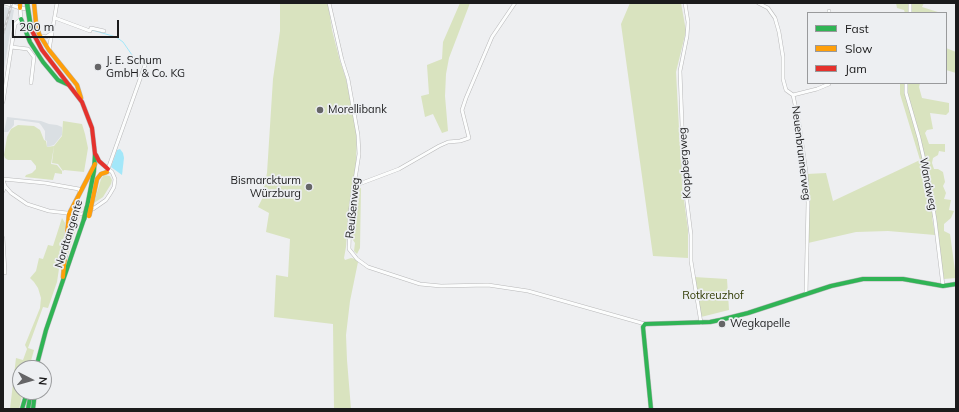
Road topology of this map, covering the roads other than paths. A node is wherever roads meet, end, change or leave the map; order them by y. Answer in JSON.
{"nodes":[{"id":1,"x":5,"y":3,"type":"edge"},
{"id":2,"x":27,"y":3,"type":"edge"},
{"id":3,"x":34,"y":3,"type":"edge"},
{"id":4,"x":57,"y":3,"type":"edge"},
{"id":5,"x":330,"y":3,"type":"edge"},
{"id":6,"x":515,"y":3,"type":"edge"},
{"id":7,"x":685,"y":3,"type":"edge"},
{"id":8,"x":758,"y":3,"type":"edge"},
{"id":9,"x":20,"y":6,"type":"edge"},
{"id":10,"x":34,"y":10,"type":"junction"},
{"id":11,"x":55,"y":18,"type":"junction"},
{"id":12,"x":22,"y":19,"type":"junction"},
{"id":13,"x":104,"y":31,"type":"dead end"},
{"id":14,"x":52,"y":33,"type":"junction"},
{"id":15,"x":39,"y":34,"type":"junction"},
{"id":16,"x":11,"y":47,"type":"junction"},
{"id":17,"x":49,"y":50,"type":"junction"},
{"id":18,"x":145,"y":65,"type":"dead end"},
{"id":19,"x":31,"y":82,"type":"dead end"},
{"id":20,"x":829,"y":84,"type":"edge"},
{"id":21,"x":906,"y":84,"type":"edge"},
{"id":22,"x":70,"y":85,"type":"junction"},
{"id":23,"x":793,"y":95,"type":"junction"},
{"id":24,"x":3,"y":102,"type":"edge"},
{"id":25,"x":82,"y":102,"type":"junction"},
{"id":26,"x":95,"y":154,"type":"junction"},
{"id":27,"x":95,"y":164,"type":"junction"},
{"id":28,"x":108,"y":170,"type":"junction"},
{"id":29,"x":3,"y":179,"type":"edge"},
{"id":30,"x":5,"y":186,"type":"junction"},
{"id":31,"x":354,"y":186,"type":"junction"},
{"id":32,"x":79,"y":190,"type":"dead end"},
{"id":33,"x":3,"y":191,"type":"edge"},
{"id":34,"x":89,"y":207,"type":"junction"},
{"id":35,"x":69,"y":214,"type":"junction"},
{"id":36,"x":80,"y":231,"type":"junction"},
{"id":37,"x":3,"y":238,"type":"edge"},
{"id":38,"x":5,"y":273,"type":"dead end"},
{"id":39,"x":63,"y":283,"type":"junction"},
{"id":40,"x":956,"y":284,"type":"edge"},
{"id":41,"x":943,"y":286,"type":"junction"},
{"id":42,"x":806,"y":294,"type":"junction"},
{"id":43,"x":700,"y":322,"type":"junction"},
{"id":44,"x":644,"y":324,"type":"junction"},
{"id":45,"x":40,"y":351,"type":"junction"},
{"id":46,"x":38,"y":360,"type":"edge"},
{"id":47,"x":38,"y":360,"type":"edge"},
{"id":48,"x":651,"y":409,"type":"edge"}],
"edges":[{"from":1,"to":9,"type":"street"},
{"from":2,"to":22,"type":"main road","bridge":true},
{"from":3,"to":10,"type":"main road"},
{"from":4,"to":11,"type":"street"},
{"from":5,"to":31,"type":"street","name":"Reußenweg"},
{"from":6,"to":31,"type":"street"},
{"from":7,"to":43,"type":"street","name":"Koppbergweg"},
{"from":8,"to":23,"type":"street","name":"Neuenbrunnerweg"},
{"from":9,"to":10,"type":"street"},
{"from":9,"to":12,"type":"street"},
{"from":10,"to":15,"type":"main road"},
{"from":11,"to":13,"type":"street"},
{"from":11,"to":14,"type":"street"},
{"from":12,"to":16,"type":"street"},
{"from":12,"to":22,"type":"main road"},
{"from":14,"to":15,"type":"street"},
{"from":14,"to":17,"type":"street"},
{"from":15,"to":17,"type":"main road"},
{"from":16,"to":19,"type":"street"},
{"from":16,"to":24,"type":"street"},
{"from":17,"to":25,"type":"main road"},
{"from":18,"to":28,"type":"street"},
{"from":20,"to":23,"type":"street"},
{"from":21,"to":41,"type":"street","name":"Wandweg"},
{"from":22,"to":25,"type":"main road"},
{"from":23,"to":42,"type":"street","name":"Neuenbrunnerweg"},
{"from":25,"to":26,"type":"main road","name":"Nordtangente"},
{"from":26,"to":27,"type":"main road","name":"Nordtangente"},
{"from":26,"to":28,"type":"main road"},
{"from":27,"to":34,"type":"main road","name":"Nordtangente"},
{"from":27,"to":35,"type":"main road"},
{"from":28,"to":34,"type":"main road"},
{"from":28,"to":35,"type":"street"},
{"from":29,"to":30,"type":"street"},
{"from":29,"to":32,"type":"street"},
{"from":30,"to":33,"type":"street"},
{"from":30,"to":35,"type":"street"},
{"from":31,"to":44,"type":"street","name":"Reußenweg"},
{"from":34,"to":36,"type":"main road","name":"Nordtangente","bridge":true},
{"from":34,"to":36,"type":"main road","bridge":true},
{"from":35,"to":39,"type":"main road"},
{"from":36,"to":39,"type":"main road","name":"Nordtangente"},
{"from":37,"to":38,"type":"street"},
{"from":39,"to":45,"type":"main road","name":"Nordtangente"},
{"from":40,"to":41,"type":"main road"},
{"from":41,"to":42,"type":"main road"},
{"from":42,"to":43,"type":"main road"},
{"from":43,"to":44,"type":"main road"},
{"from":44,"to":48,"type":"main road"},
{"from":45,"to":46,"type":"main road","name":"Nordtangente"},
{"from":45,"to":47,"type":"main road"}]}
